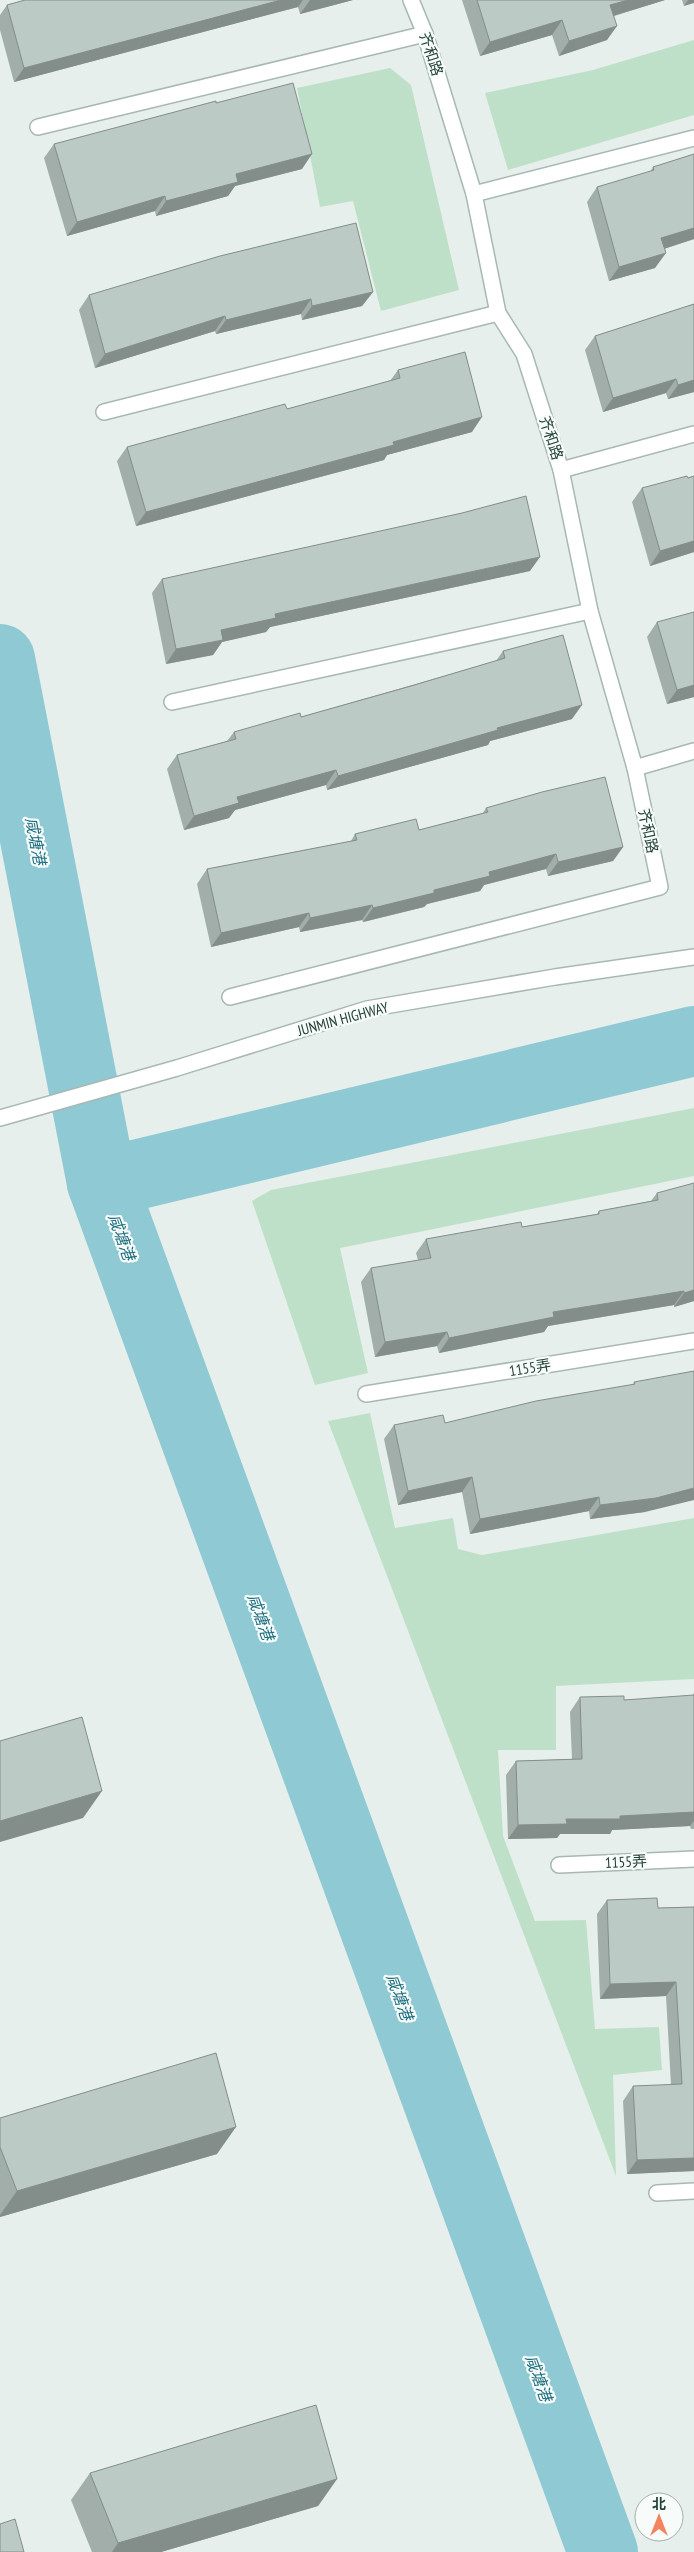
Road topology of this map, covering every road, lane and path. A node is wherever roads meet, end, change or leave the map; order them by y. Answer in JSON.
{"nodes":[{"id":1,"x":411,"y":0,"type":"edge"},
{"id":2,"x":425,"y":34,"type":"junction"},
{"id":3,"x":38,"y":127,"type":"dead end"},
{"id":4,"x":694,"y":138,"type":"edge"},
{"id":5,"x":474,"y":194,"type":"junction"},
{"id":6,"x":498,"y":313,"type":"junction"},
{"id":7,"x":104,"y":412,"type":"dead end"},
{"id":8,"x":694,"y":434,"type":"edge"},
{"id":9,"x":561,"y":470,"type":"junction"},
{"id":10,"x":590,"y":611,"type":"junction"},
{"id":11,"x":172,"y":702,"type":"dead end"},
{"id":12,"x":694,"y":751,"type":"edge"},
{"id":13,"x":636,"y":768,"type":"junction"},
{"id":14,"x":694,"y":957,"type":"edge"},
{"id":15,"x":230,"y":997,"type":"dead end"},
{"id":16,"x":0,"y":1118,"type":"edge"},
{"id":17,"x":694,"y":1341,"type":"edge"},
{"id":18,"x":366,"y":1394,"type":"dead end"},
{"id":19,"x":694,"y":1859,"type":"edge"},
{"id":20,"x":559,"y":1865,"type":"dead end"},
{"id":21,"x":694,"y":2191,"type":"edge"},
{"id":22,"x":657,"y":2193,"type":"dead end"}],
"edges":[{"from":1,"to":2,"type":"street","name":"齐和路"},
{"from":2,"to":3,"type":"street"},
{"from":2,"to":5,"type":"street","name":"齐和路"},
{"from":4,"to":5,"type":"street"},
{"from":5,"to":6,"type":"street","name":"齐和路"},
{"from":6,"to":7,"type":"street"},
{"from":6,"to":9,"type":"street","name":"齐和路"},
{"from":8,"to":9,"type":"street"},
{"from":9,"to":10,"type":"street","name":"齐和路"},
{"from":10,"to":11,"type":"street"},
{"from":10,"to":13,"type":"street","name":"齐和路"},
{"from":12,"to":13,"type":"street"},
{"from":13,"to":15,"type":"street","name":"齐和路"},
{"from":14,"to":16,"type":"street","name":"JUNMIN HIGHWAY"},
{"from":17,"to":18,"type":"street","name":"1155弄"},
{"from":19,"to":20,"type":"street","name":"1155弄"},
{"from":21,"to":22,"type":"street"}]}
